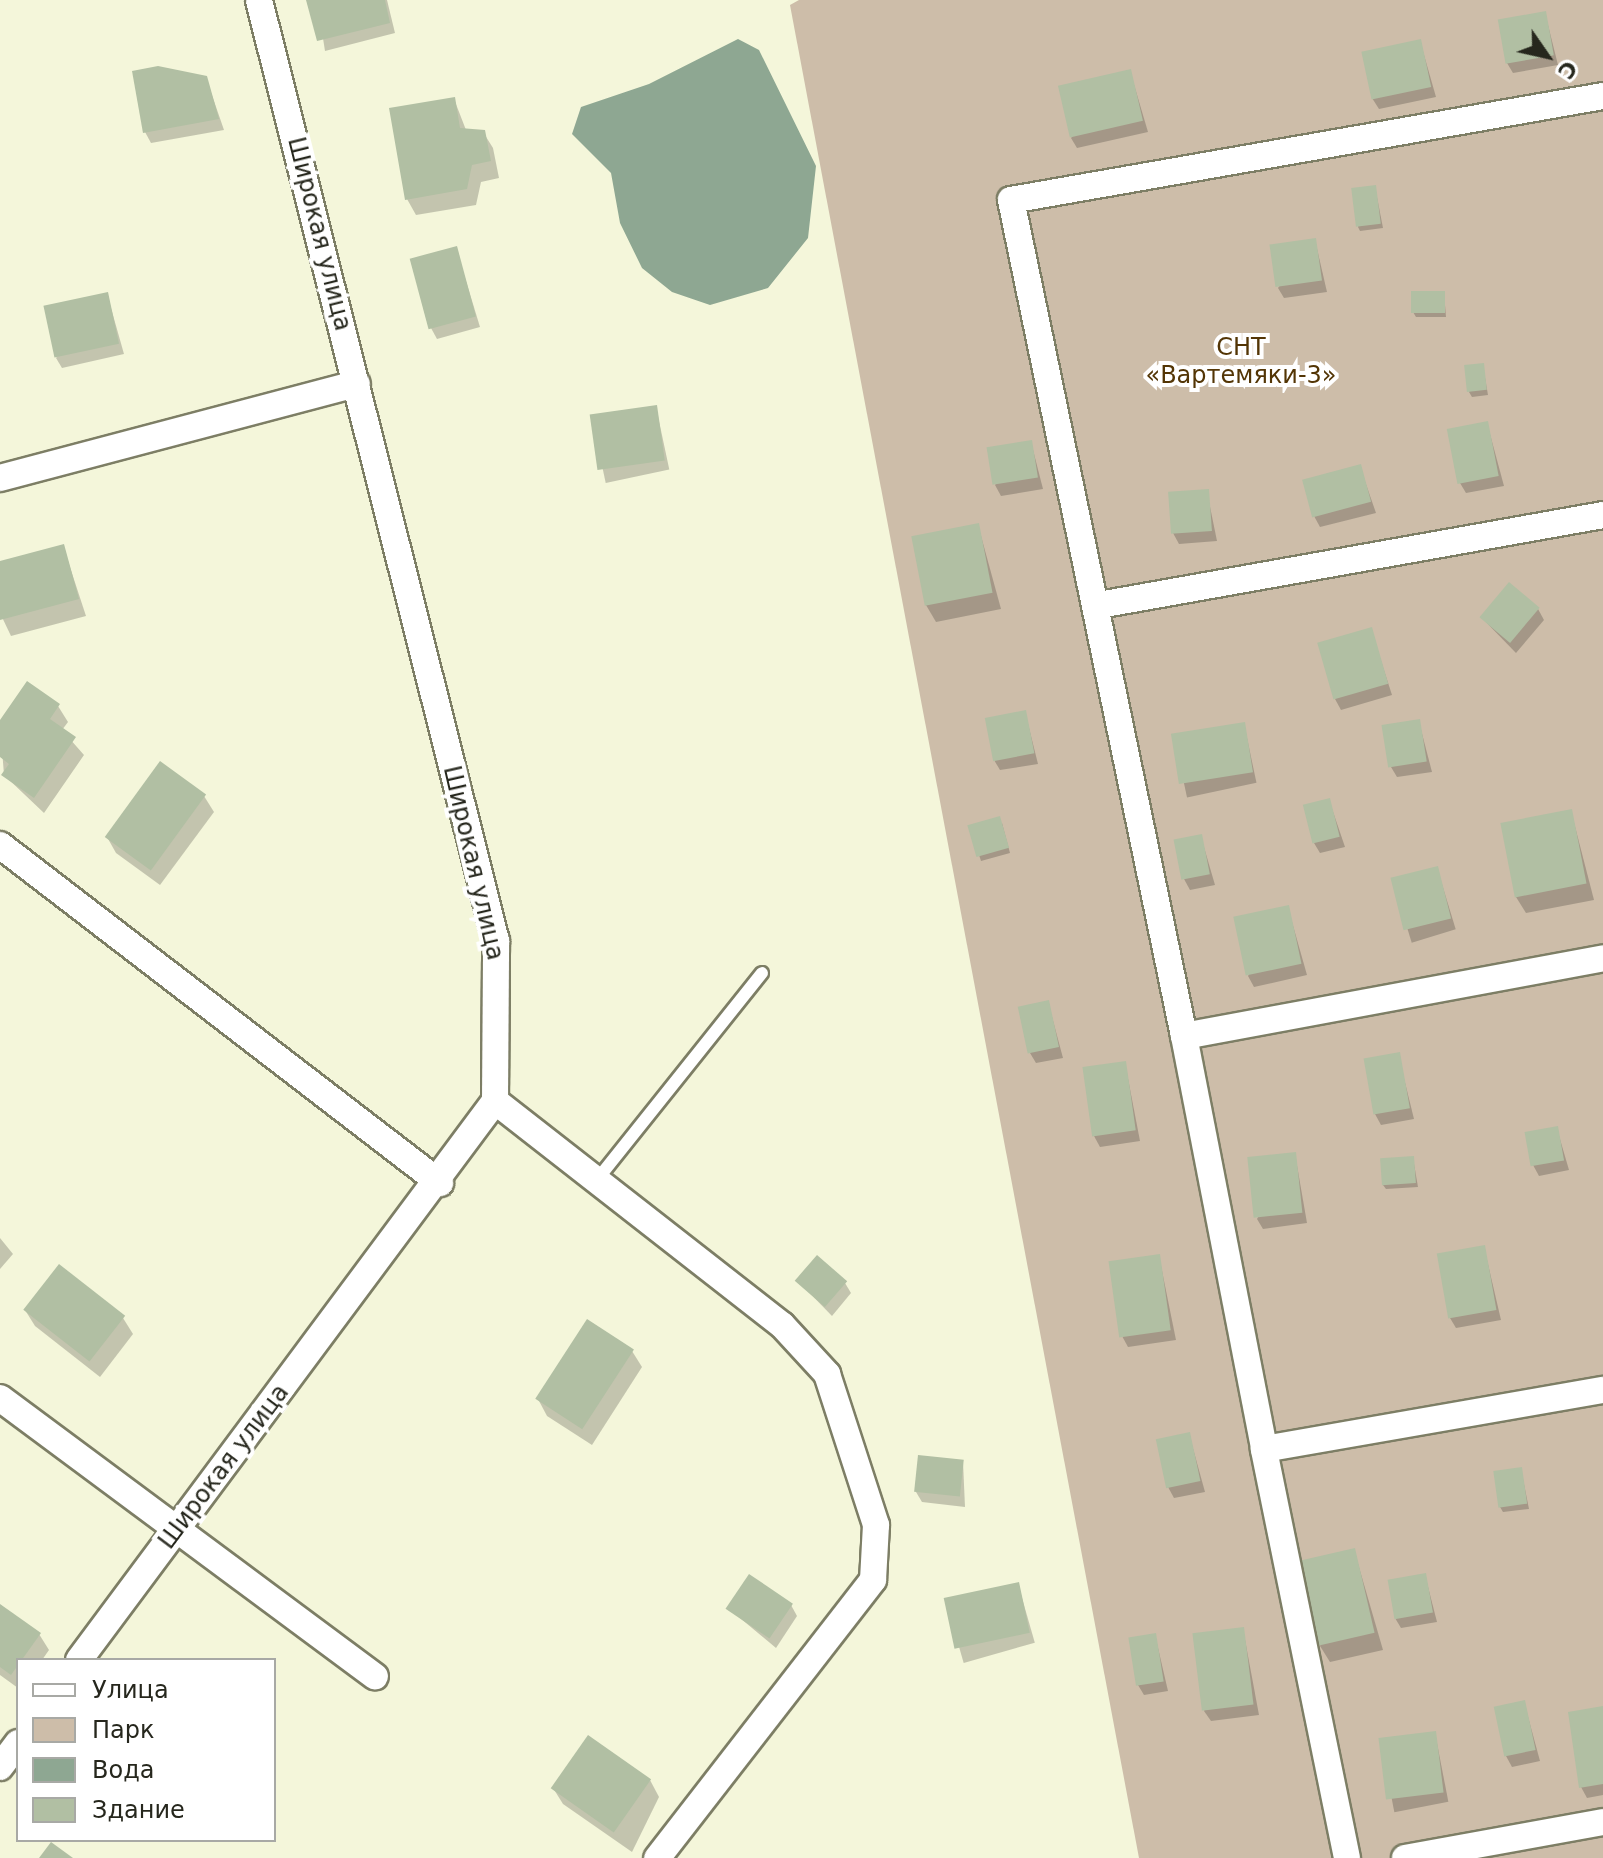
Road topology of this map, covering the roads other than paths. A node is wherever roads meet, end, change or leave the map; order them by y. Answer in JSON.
{"nodes":[{"id":1,"x":259,"y":0,"type":"edge"},
{"id":2,"x":1603,"y":96,"type":"edge"},
{"id":3,"x":357,"y":384,"type":"junction"},
{"id":4,"x":0,"y":478,"type":"edge"},
{"id":5,"x":1603,"y":515,"type":"edge"},
{"id":6,"x":1099,"y":605,"type":"junction"},
{"id":7,"x":0,"y":845,"type":"edge"},
{"id":8,"x":1603,"y":958,"type":"edge"},
{"id":9,"x":762,"y":973,"type":"dead end"},
{"id":10,"x":1184,"y":1036,"type":"junction"},
{"id":11,"x":495,"y":1101,"type":"junction"},
{"id":12,"x":596,"y":1181,"type":"junction"},
{"id":13,"x":440,"y":1183,"type":"junction"},
{"id":14,"x":1603,"y":1390,"type":"edge"},
{"id":15,"x":0,"y":1398,"type":"edge"},
{"id":16,"x":1264,"y":1449,"type":"junction"},
{"id":17,"x":178,"y":1527,"type":"junction"},
{"id":18,"x":80,"y":1658,"type":"edge"},
{"id":19,"x":375,"y":1676,"type":"dead end"},
{"id":20,"x":16,"y":1746,"type":"edge"},
{"id":21,"x":0,"y":1767,"type":"edge"},
{"id":22,"x":1603,"y":1822,"type":"edge"},
{"id":23,"x":657,"y":1858,"type":"edge"},
{"id":24,"x":1347,"y":1858,"type":"edge"},
{"id":25,"x":1405,"y":1858,"type":"edge"}],
"edges":[{"from":1,"to":3,"type":"street","name":"Широкая улица"},
{"from":2,"to":6,"type":"street"},
{"from":3,"to":4,"type":"street"},
{"from":3,"to":11,"type":"street","name":"Широкая улица"},
{"from":5,"to":6,"type":"street"},
{"from":6,"to":10,"type":"street"},
{"from":7,"to":13,"type":"street"},
{"from":8,"to":10,"type":"street"},
{"from":9,"to":12,"type":"lane"},
{"from":10,"to":16,"type":"street"},
{"from":11,"to":12,"type":"street"},
{"from":11,"to":13,"type":"street","name":"Широкая улица"},
{"from":12,"to":23,"type":"street"},
{"from":13,"to":17,"type":"street","name":"Широкая улица"},
{"from":14,"to":16,"type":"street"},
{"from":15,"to":17,"type":"street"},
{"from":16,"to":24,"type":"street"},
{"from":17,"to":18,"type":"street","name":"Широкая улица"},
{"from":17,"to":19,"type":"street"},
{"from":20,"to":21,"type":"street"},
{"from":22,"to":25,"type":"street"}]}
